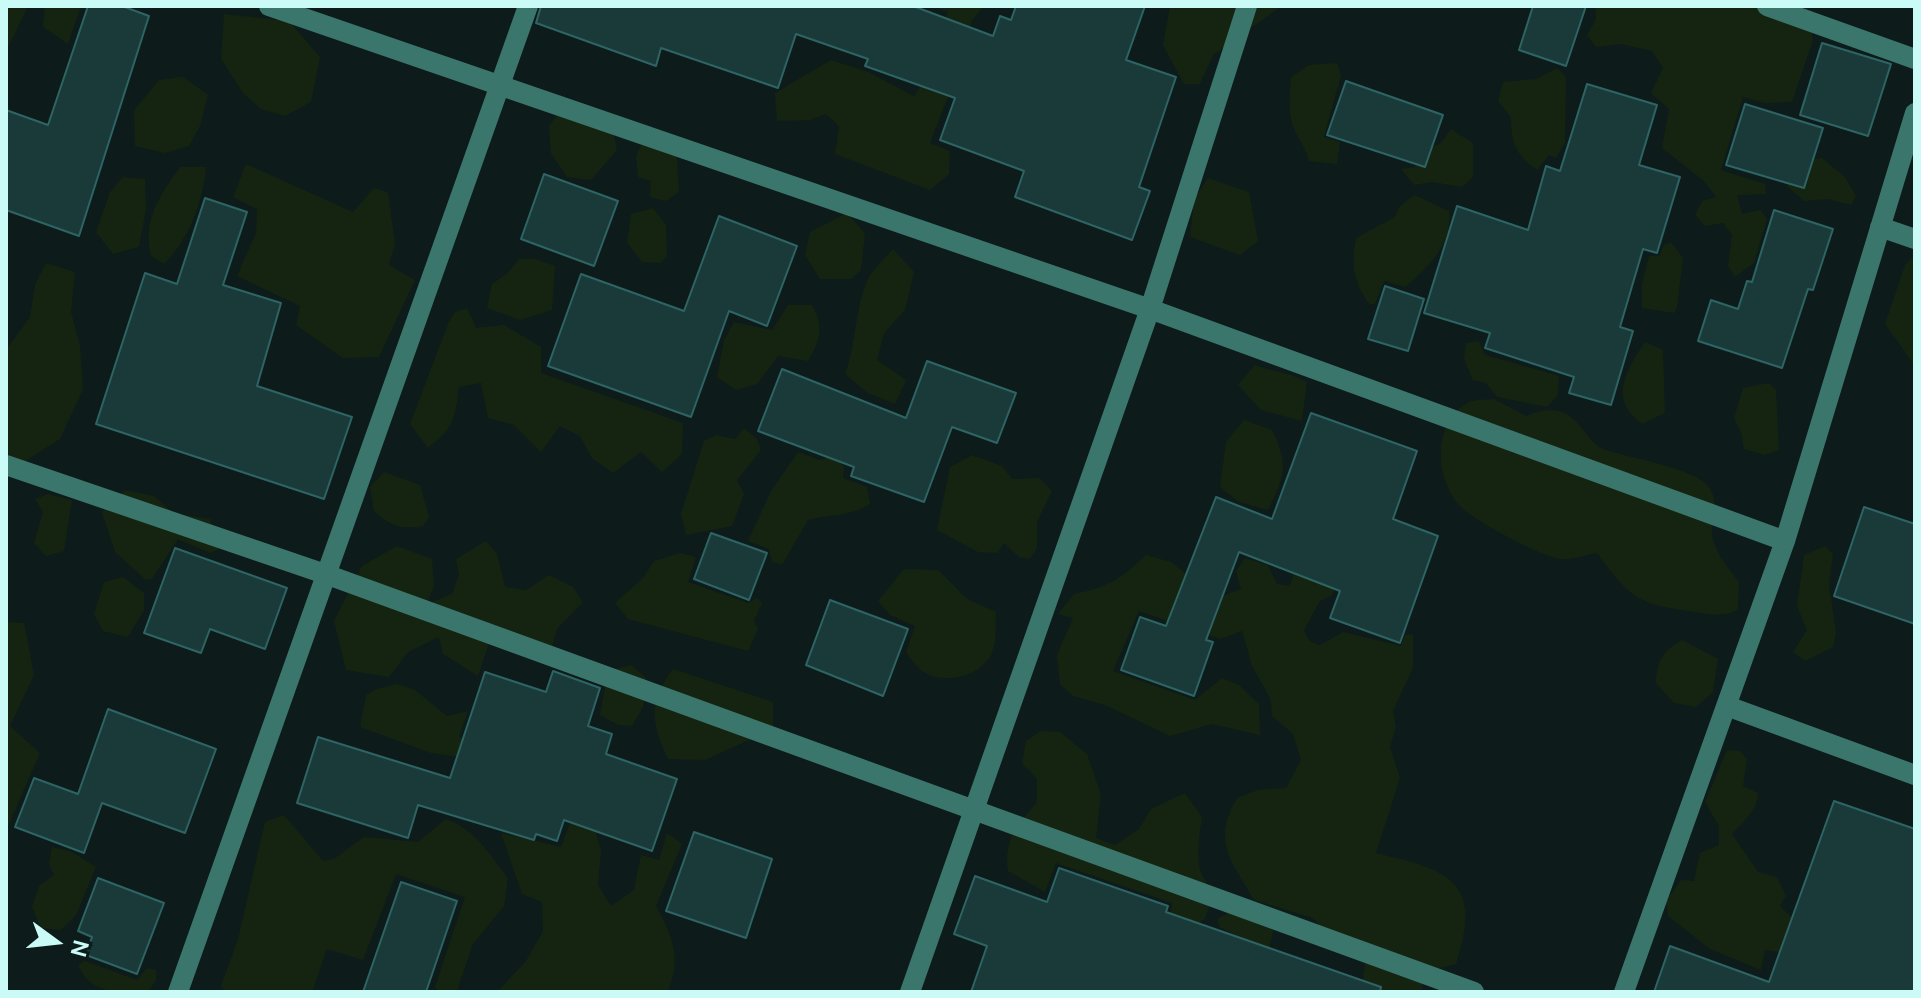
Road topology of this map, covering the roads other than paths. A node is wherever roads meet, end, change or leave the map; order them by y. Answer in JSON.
{"nodes":[{"id":1,"x":269,"y":6,"type":"edge"},
{"id":2,"x":528,"y":6,"type":"edge"},
{"id":3,"x":1247,"y":6,"type":"edge"},
{"id":4,"x":1767,"y":6,"type":"edge"},
{"id":5,"x":1915,"y":59,"type":"edge"},
{"id":6,"x":501,"y":89,"type":"junction"},
{"id":7,"x":1915,"y":113,"type":"edge"},
{"id":8,"x":1880,"y":227,"type":"junction"},
{"id":9,"x":1915,"y":239,"type":"edge"},
{"id":10,"x":1150,"y":309,"type":"junction"},
{"id":11,"x":6,"y":465,"type":"edge"},
{"id":12,"x":1785,"y":541,"type":"junction"},
{"id":13,"x":328,"y":575,"type":"junction"},
{"id":14,"x":1727,"y":706,"type":"junction"},
{"id":15,"x":1915,"y":775,"type":"edge"},
{"id":16,"x":977,"y":809,"type":"junction"},
{"id":17,"x":178,"y":992,"type":"edge"},
{"id":18,"x":910,"y":992,"type":"edge"},
{"id":19,"x":1474,"y":992,"type":"edge"},
{"id":20,"x":1624,"y":992,"type":"edge"}],
"edges":[{"from":1,"to":6,"type":"street"},
{"from":2,"to":6,"type":"street"},
{"from":3,"to":10,"type":"street"},
{"from":4,"to":5,"type":"street"},
{"from":6,"to":10,"type":"street"},
{"from":6,"to":13,"type":"street"},
{"from":7,"to":8,"type":"street"},
{"from":8,"to":9,"type":"street"},
{"from":8,"to":12,"type":"street"},
{"from":10,"to":12,"type":"street"},
{"from":10,"to":16,"type":"street"},
{"from":11,"to":13,"type":"street"},
{"from":12,"to":14,"type":"street"},
{"from":13,"to":16,"type":"street"},
{"from":13,"to":17,"type":"street"},
{"from":14,"to":15,"type":"street"},
{"from":14,"to":20,"type":"street"},
{"from":16,"to":18,"type":"street"},
{"from":16,"to":19,"type":"street"}]}
